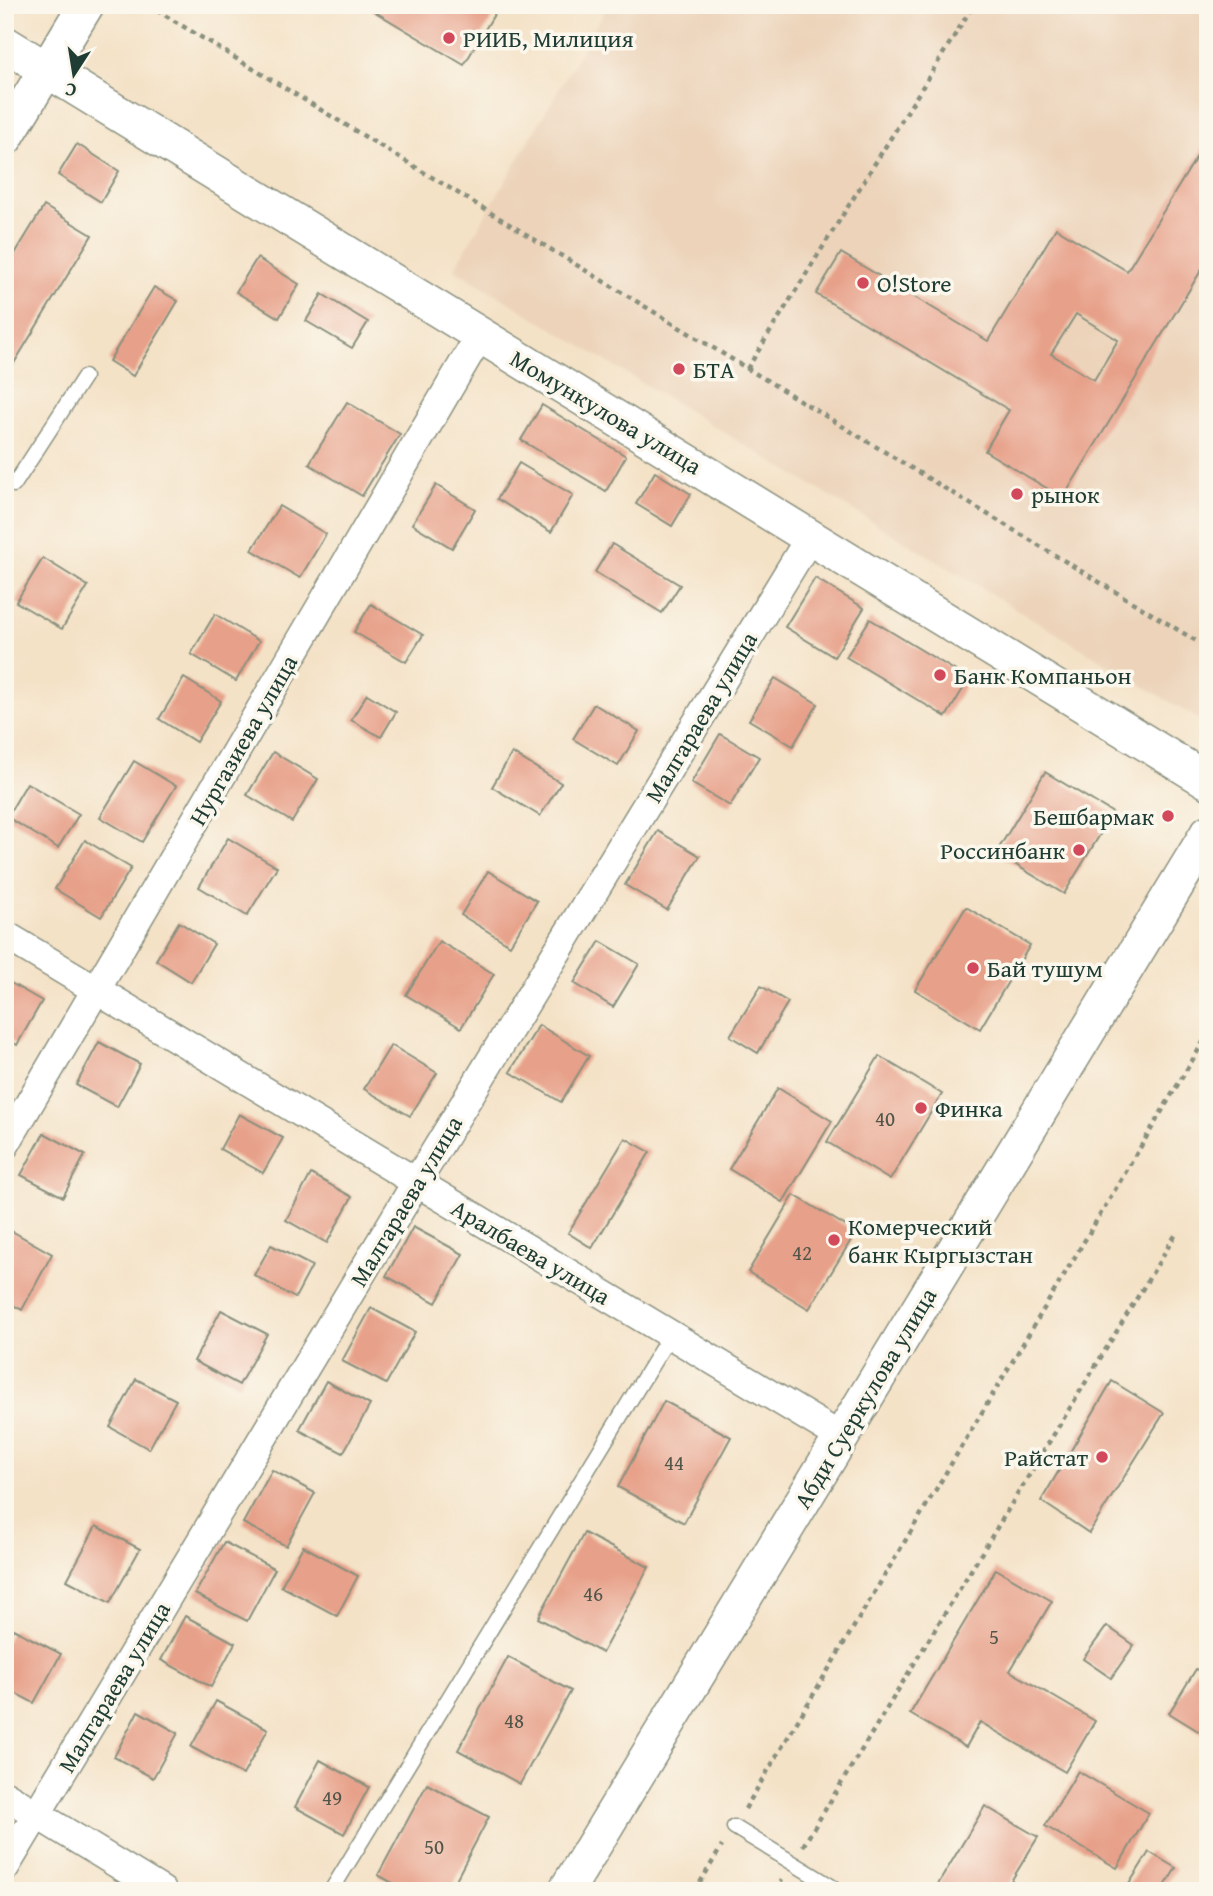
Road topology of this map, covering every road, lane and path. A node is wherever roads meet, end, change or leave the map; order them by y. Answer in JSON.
{"nodes":[{"id":1,"x":86,"y":5,"type":"edge"},
{"id":2,"x":148,"y":5,"type":"edge"},
{"id":3,"x":971,"y":9,"type":"dead end"},
{"id":4,"x":5,"y":44,"type":"edge"},
{"id":5,"x":47,"y":69,"type":"junction"},
{"id":6,"x":5,"y":138,"type":"edge"},
{"id":7,"x":480,"y":335,"type":"junction"},
{"id":8,"x":747,"y":369,"type":"junction"},
{"id":9,"x":84,"y":377,"type":"dead end"},
{"id":10,"x":5,"y":479,"type":"edge"},
{"id":11,"x":810,"y":537,"type":"junction"},
{"id":12,"x":1208,"y":648,"type":"edge"},
{"id":13,"x":1208,"y":781,"type":"edge"},
{"id":14,"x":1208,"y":833,"type":"edge"},
{"id":15,"x":5,"y":936,"type":"edge"},
{"id":16,"x":97,"y":992,"type":"junction"},
{"id":17,"x":1208,"y":1034,"type":"edge"},
{"id":18,"x":5,"y":1145,"type":"edge"},
{"id":19,"x":416,"y":1183,"type":"junction"},
{"id":20,"x":1176,"y":1234,"type":"dead end"},
{"id":21,"x":670,"y":1335,"type":"junction"},
{"id":22,"x":841,"y":1437,"type":"junction"},
{"id":23,"x":5,"y":1796,"type":"edge"},
{"id":24,"x":38,"y":1815,"type":"junction"},
{"id":25,"x":734,"y":1826,"type":"junction"},
{"id":26,"x":793,"y":1863,"type":"junction"},
{"id":27,"x":5,"y":1867,"type":"edge"},
{"id":28,"x":162,"y":1891,"type":"edge"},
{"id":29,"x":331,"y":1891,"type":"edge"},
{"id":30,"x":566,"y":1891,"type":"edge"},
{"id":31,"x":695,"y":1891,"type":"edge"},
{"id":32,"x":776,"y":1891,"type":"edge"},
{"id":33,"x":839,"y":1891,"type":"edge"}],
"edges":[{"from":1,"to":5,"type":"street"},
{"from":2,"to":8,"type":"path"},
{"from":3,"to":8,"type":"path"},
{"from":4,"to":5,"type":"street","name":"Момункулова улица"},
{"from":5,"to":6,"type":"street"},
{"from":5,"to":7,"type":"street","name":"Момункулова улица"},
{"from":7,"to":11,"type":"street","name":"Момункулова улица"},
{"from":7,"to":16,"type":"street","name":"Нургазиева улица"},
{"from":8,"to":12,"type":"path"},
{"from":9,"to":10,"type":"lane"},
{"from":11,"to":13,"type":"street","name":"Момункулова улица"},
{"from":11,"to":19,"type":"street","name":"Малгараева улица"},
{"from":14,"to":22,"type":"street","name":"Абди Суеркулова улица"},
{"from":15,"to":16,"type":"street","name":"Аралбаева улица"},
{"from":16,"to":18,"type":"street","name":"Нургазиева улица"},
{"from":16,"to":19,"type":"street","name":"Аралбаева улица"},
{"from":17,"to":25,"type":"path"},
{"from":19,"to":21,"type":"street","name":"Аралбаева улица"},
{"from":19,"to":24,"type":"street","name":"Малгараева улица"},
{"from":20,"to":26,"type":"path"},
{"from":21,"to":22,"type":"street","name":"Аралбаева улица"},
{"from":21,"to":29,"type":"lane"},
{"from":22,"to":30,"type":"street","name":"Абди Суеркулова улица"},
{"from":23,"to":24,"type":"street"},
{"from":24,"to":27,"type":"street","name":"Малгараева улица"},
{"from":24,"to":28,"type":"street"},
{"from":25,"to":26,"type":"lane"},
{"from":25,"to":31,"type":"path"},
{"from":26,"to":32,"type":"path"},
{"from":26,"to":33,"type":"lane"}]}
